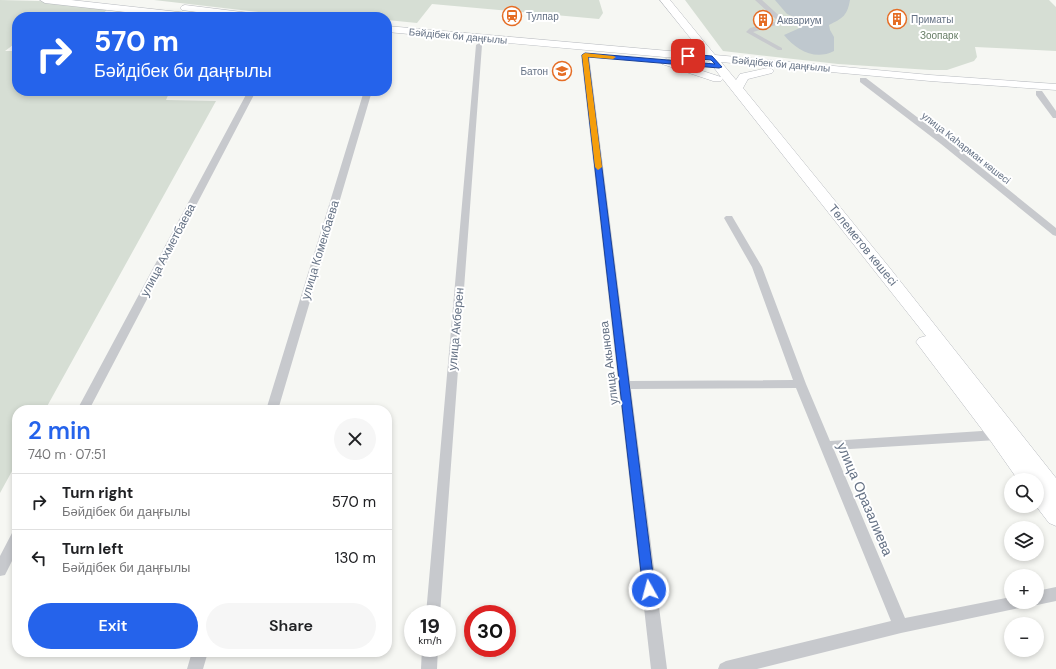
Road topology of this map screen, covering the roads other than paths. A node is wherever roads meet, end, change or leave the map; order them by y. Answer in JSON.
{"nodes":[{"id":1,"x":45,"y":0,"type":"edge"},
{"id":2,"x":114,"y":0,"type":"edge"},
{"id":3,"x":658,"y":0,"type":"edge"},
{"id":4,"x":665,"y":0,"type":"edge"},
{"id":5,"x":758,"y":0,"type":"edge"},
{"id":6,"x":152,"y":12,"type":"edge"},
{"id":7,"x":216,"y":12,"type":"edge"},
{"id":8,"x":392,"y":30,"type":"edge"},
{"id":9,"x":392,"y":37,"type":"edge"},
{"id":10,"x":479,"y":45,"type":"junction"},
{"id":11,"x":526,"y":45,"type":"junction"},
{"id":12,"x":780,"y":49,"type":"dead end"},
{"id":13,"x":585,"y":55,"type":"junction"},
{"id":14,"x":666,"y":62,"type":"junction"},
{"id":15,"x":711,"y":65,"type":"junction"},
{"id":16,"x":768,"y":71,"type":"junction"},
{"id":17,"x":863,"y":80,"type":"junction"},
{"id":18,"x":1056,"y":87,"type":"edge"},
{"id":19,"x":737,"y":88,"type":"junction"},
{"id":20,"x":1039,"y":93,"type":"junction"},
{"id":21,"x":1056,"y":94,"type":"edge"},
{"id":22,"x":249,"y":96,"type":"edge"},
{"id":23,"x":366,"y":96,"type":"edge"},
{"id":24,"x":1056,"y":116,"type":"edge"},
{"id":25,"x":729,"y":218,"type":"dead end"},
{"id":26,"x":1056,"y":233,"type":"edge"},
{"id":27,"x":800,"y":384,"type":"junction"},
{"id":28,"x":624,"y":385,"type":"junction"},
{"id":29,"x":87,"y":405,"type":"edge"},
{"id":30,"x":274,"y":405,"type":"edge"},
{"id":31,"x":997,"y":435,"type":"junction"},
{"id":32,"x":826,"y":446,"type":"junction"},
{"id":33,"x":1024,"y":473,"type":"edge"},
{"id":34,"x":1056,"y":493,"type":"edge"},
{"id":35,"x":1044,"y":501,"type":"edge"},
{"id":36,"x":1056,"y":517,"type":"edge"},
{"id":37,"x":12,"y":547,"type":"edge"},
{"id":38,"x":0,"y":570,"type":"edge"},
{"id":39,"x":1056,"y":594,"type":"edge"},
{"id":40,"x":1044,"y":597,"type":"edge"},
{"id":41,"x":434,"y":605,"type":"edge"},
{"id":42,"x":1004,"y":605,"type":"edge"},
{"id":43,"x":901,"y":626,"type":"junction"},
{"id":44,"x":199,"y":657,"type":"edge"},
{"id":45,"x":430,"y":657,"type":"edge"},
{"id":46,"x":195,"y":669,"type":"edge"},
{"id":47,"x":429,"y":669,"type":"edge"},
{"id":48,"x":659,"y":669,"type":"edge"},
{"id":49,"x":726,"y":669,"type":"edge"}],
"edges":[{"from":1,"to":6,"type":"main road"},
{"from":2,"to":7,"type":"main road"},
{"from":3,"to":15,"type":"main road","name":"Төлеметов көшесі"},
{"from":4,"to":15,"type":"main road","name":"Төлеметов көшесі"},
{"from":5,"to":12,"type":"street"},
{"from":8,"to":11,"type":"main road","name":"Бәйдібек би даңғылы"},
{"from":9,"to":10,"type":"main road","name":"Бәйдібек би даңғылы"},
{"from":10,"to":11,"type":"main road","name":"Бәйдібек би даңғылы"},
{"from":10,"to":41,"type":"street","name":"улица Акберен"},
{"from":11,"to":13,"type":"main road","name":"Бәйдібек би даңғылы"},
{"from":11,"to":15,"type":"main road","name":"Бәйдібек би даңғылы"},
{"from":13,"to":14,"type":"main road","name":"Бәйдібек би даңғылы"},
{"from":13,"to":28,"type":"street","name":"улица Акынова"},
{"from":14,"to":15,"type":"main road"},
{"from":14,"to":15,"type":"main road","name":"Бәйдібек би даңғылы"},
{"from":15,"to":16,"type":"main road","name":"Бәйдібек би даңғылы"},
{"from":15,"to":18,"type":"main road","name":"Бәйдібек би даңғылы"},
{"from":15,"to":19,"type":"main road","name":"Төлеметов көшесі"},
{"from":15,"to":31,"type":"main road","name":"Төлеметов көшесі"},
{"from":16,"to":17,"type":"main road","name":"Бәйдібек би даңғылы"},
{"from":16,"to":19,"type":"main road"},
{"from":17,"to":20,"type":"main road","name":"Бәйдібек би даңғылы"},
{"from":17,"to":26,"type":"street","name":"улица Каһарман көшесі"},
{"from":19,"to":34,"type":"main road","name":"Төлеметов көшесі"},
{"from":20,"to":21,"type":"main road","name":"Бәйдібек би даңғылы"},
{"from":20,"to":24,"type":"street"},
{"from":22,"to":29,"type":"street","name":"улица Ахметбаева"},
{"from":23,"to":30,"type":"street","name":"улица Комекбаева"},
{"from":25,"to":27,"type":"street","name":"улица Оразалиева"},
{"from":27,"to":28,"type":"street"},
{"from":27,"to":32,"type":"street","name":"улица Оразалиева"},
{"from":28,"to":48,"type":"street","name":"улица Акынова"},
{"from":31,"to":32,"type":"street"},
{"from":31,"to":33,"type":"main road","name":"Төлеметов көшесі"},
{"from":32,"to":43,"type":"street","name":"улица Оразалиева"},
{"from":35,"to":36,"type":"main road"},
{"from":37,"to":38,"type":"street"},
{"from":39,"to":40,"type":"street"},
{"from":42,"to":43,"type":"street"},
{"from":43,"to":49,"type":"street"},
{"from":44,"to":46,"type":"street"},
{"from":45,"to":47,"type":"street"}]}
